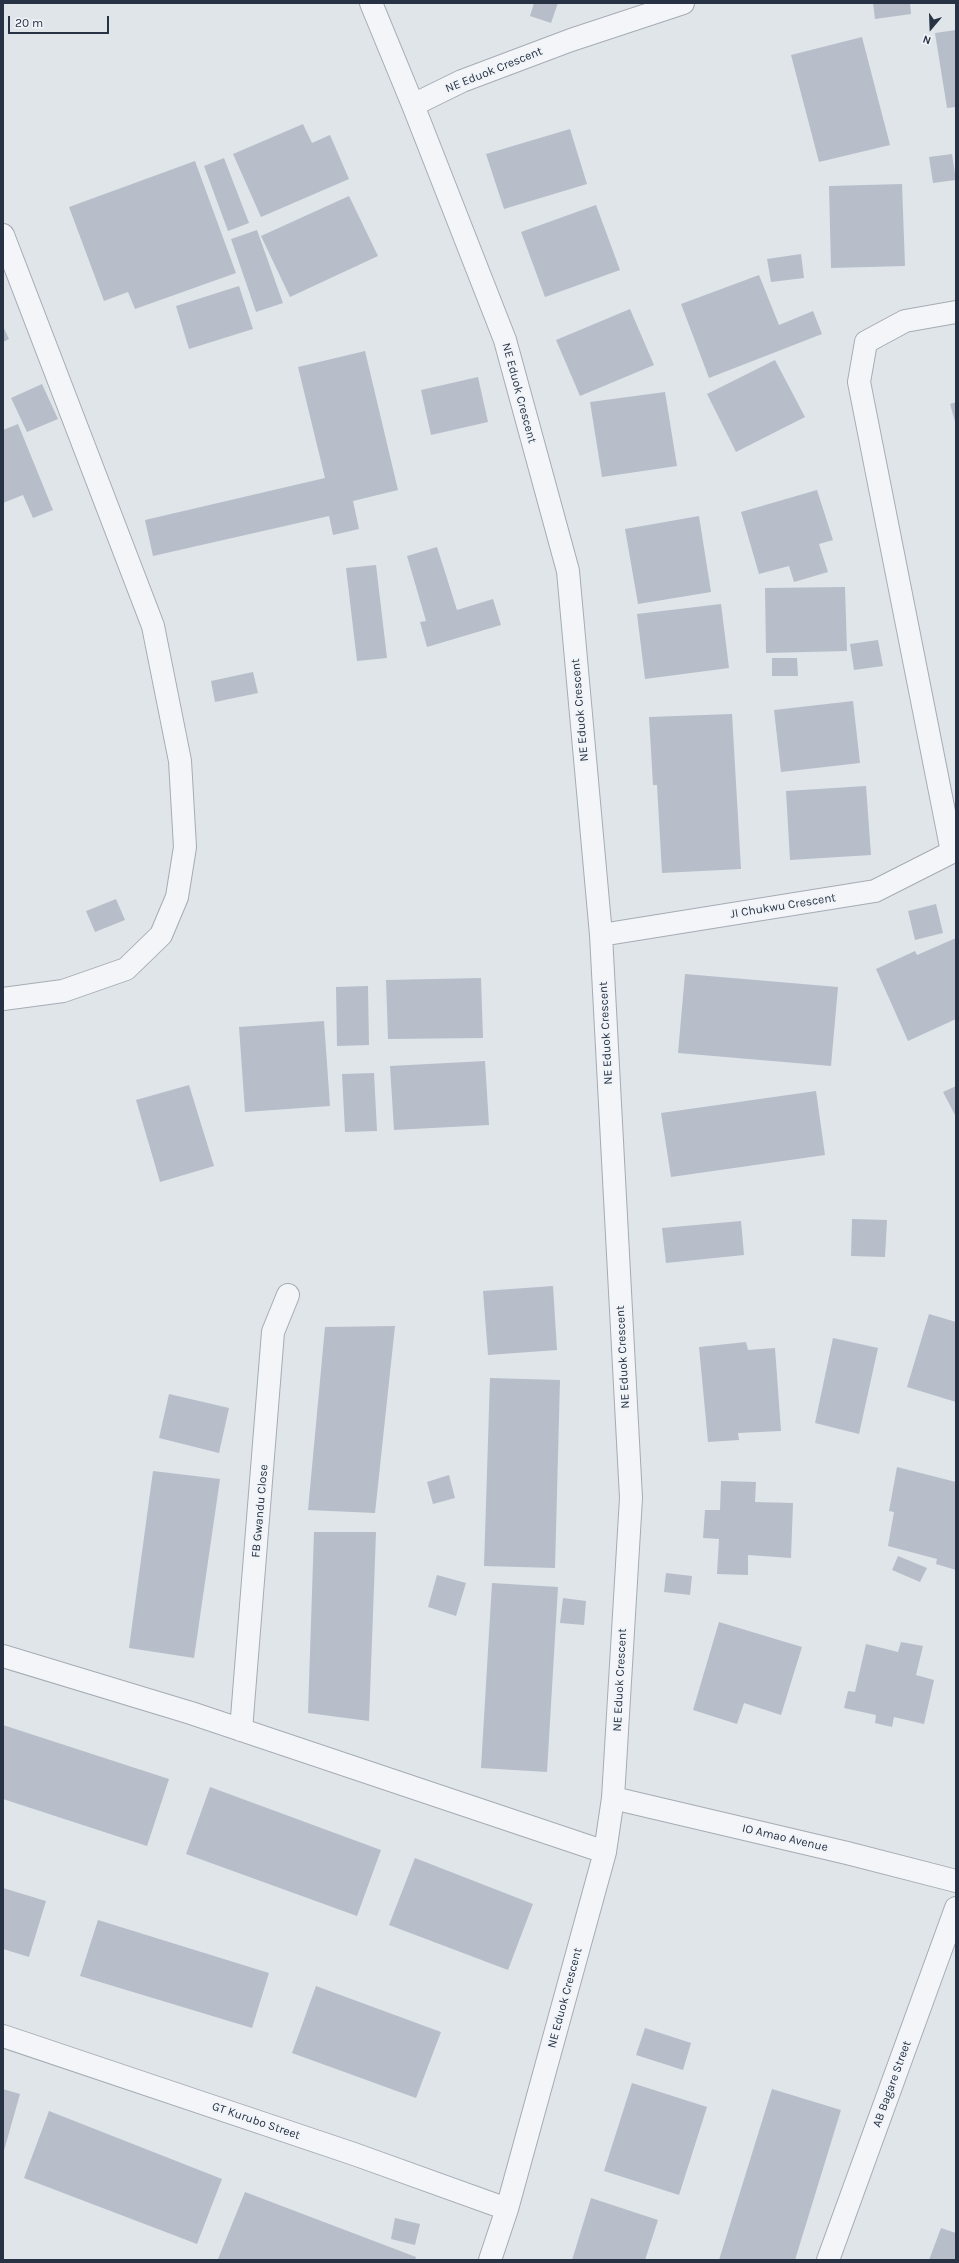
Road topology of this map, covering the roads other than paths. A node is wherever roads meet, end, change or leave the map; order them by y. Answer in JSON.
{"nodes":[{"id":1,"x":371,"y":3,"type":"edge"},
{"id":2,"x":683,"y":3,"type":"edge"},
{"id":3,"x":413,"y":105,"type":"junction"},
{"id":4,"x":5,"y":246,"type":"edge"},
{"id":5,"x":956,"y":312,"type":"edge"},
{"id":6,"x":954,"y":851,"type":"edge"},
{"id":7,"x":601,"y":935,"type":"junction"},
{"id":8,"x":3,"y":999,"type":"edge"},
{"id":9,"x":288,"y":1295,"type":"dead end"},
{"id":10,"x":3,"y":1656,"type":"edge"},
{"id":11,"x":241,"y":1730,"type":"junction"},
{"id":12,"x":613,"y":1798,"type":"junction"},
{"id":13,"x":605,"y":1852,"type":"junction"},
{"id":14,"x":956,"y":1881,"type":"edge"},
{"id":15,"x":956,"y":1908,"type":"edge"},
{"id":16,"x":3,"y":2036,"type":"edge"},
{"id":17,"x":507,"y":2209,"type":"junction"},
{"id":18,"x":490,"y":2260,"type":"edge"},
{"id":19,"x":828,"y":2260,"type":"edge"}],
"edges":[{"from":1,"to":3,"type":"street"},
{"from":2,"to":3,"type":"street","name":"NE Eduok Crescent"},
{"from":3,"to":7,"type":"street","name":"NE Eduok Crescent"},
{"from":4,"to":8,"type":"street"},
{"from":5,"to":6,"type":"street"},
{"from":6,"to":7,"type":"street","name":"JI Chukwu Crescent"},
{"from":7,"to":12,"type":"street","name":"NE Eduok Crescent"},
{"from":9,"to":11,"type":"street","name":"FB Gwandu Close"},
{"from":10,"to":11,"type":"street"},
{"from":11,"to":13,"type":"street"},
{"from":12,"to":13,"type":"street","name":"NE Eduok Crescent"},
{"from":12,"to":14,"type":"street","name":"IO Amao Avenue"},
{"from":13,"to":17,"type":"street","name":"NE Eduok Crescent"},
{"from":15,"to":19,"type":"street","name":"AB Bagare Street"},
{"from":16,"to":17,"type":"street","name":"GT Kurubo Street"},
{"from":17,"to":18,"type":"street","name":"NE Eduok Crescent"}]}
